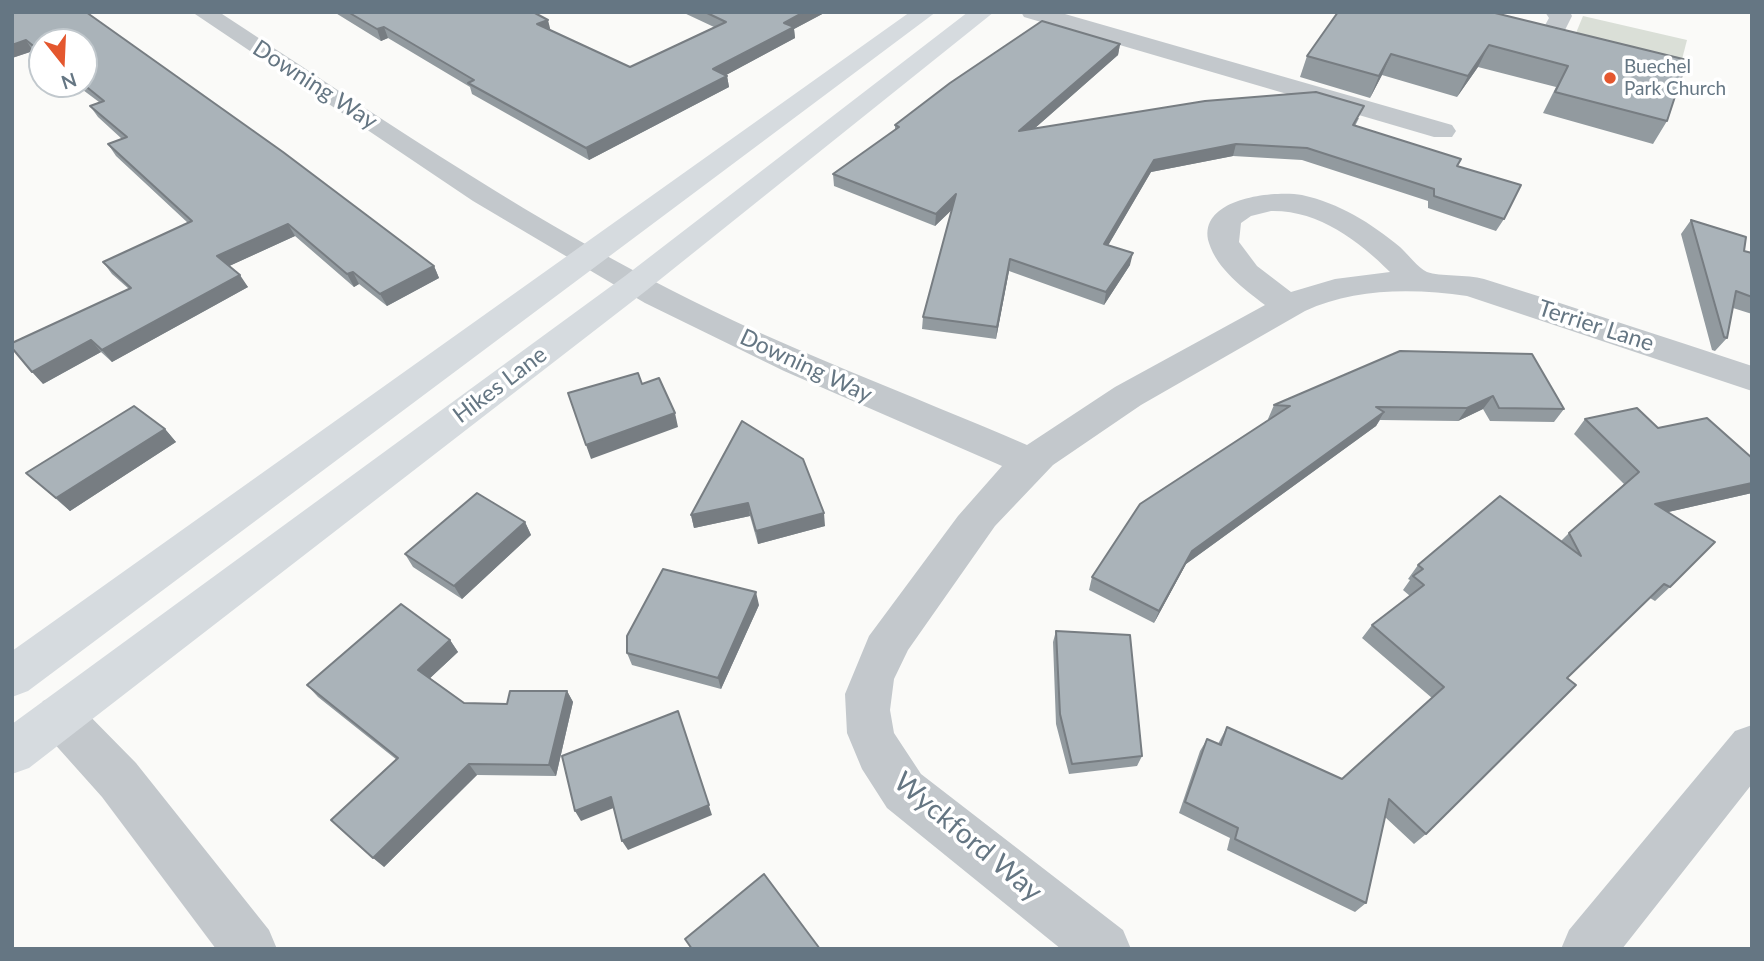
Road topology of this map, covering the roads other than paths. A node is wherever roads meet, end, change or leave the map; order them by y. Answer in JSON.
{"nodes":[{"id":1,"x":203,"y":12,"type":"edge"},
{"id":2,"x":925,"y":12,"type":"edge"},
{"id":3,"x":983,"y":12,"type":"edge"},
{"id":4,"x":1032,"y":12,"type":"edge"},
{"id":5,"x":1444,"y":12,"type":"edge"},
{"id":6,"x":1556,"y":12,"type":"edge"},
{"id":7,"x":1443,"y":131,"type":"dead end"},
{"id":8,"x":591,"y":257,"type":"junction"},
{"id":9,"x":636,"y":283,"type":"junction"},
{"id":10,"x":1428,"y":283,"type":"junction"},
{"id":11,"x":1290,"y":307,"type":"junction"},
{"id":12,"x":1752,"y":379,"type":"edge"},
{"id":13,"x":1033,"y":464,"type":"junction"},
{"id":14,"x":12,"y":677,"type":"edge"},
{"id":15,"x":59,"y":716,"type":"junction"},
{"id":16,"x":1752,"y":747,"type":"edge"},
{"id":17,"x":12,"y":752,"type":"edge"},
{"id":18,"x":250,"y":949,"type":"edge"},
{"id":19,"x":1104,"y":949,"type":"edge"},
{"id":20,"x":1588,"y":949,"type":"edge"}],
"edges":[{"from":1,"to":8,"type":"street","name":"Downing Way"},
{"from":2,"to":8,"type":"main road"},
{"from":3,"to":9,"type":"main road","name":"Hikes Lane"},
{"from":4,"to":7,"type":"street"},
{"from":5,"to":6,"type":"street"},
{"from":8,"to":9,"type":"street","name":"Downing Way"},
{"from":8,"to":14,"type":"main road"},
{"from":9,"to":13,"type":"street","name":"Downing Way"},
{"from":9,"to":15,"type":"main road","name":"Hikes Lane"},
{"from":10,"to":11,"type":"street"},
{"from":10,"to":11,"type":"street"},
{"from":10,"to":12,"type":"street","name":"Terrier Lane"},
{"from":11,"to":13,"type":"street"},
{"from":13,"to":19,"type":"street","name":"Wyckford Way"},
{"from":15,"to":17,"type":"main road","name":"Hikes Lane"},
{"from":15,"to":18,"type":"street"},
{"from":16,"to":20,"type":"street"}]}
